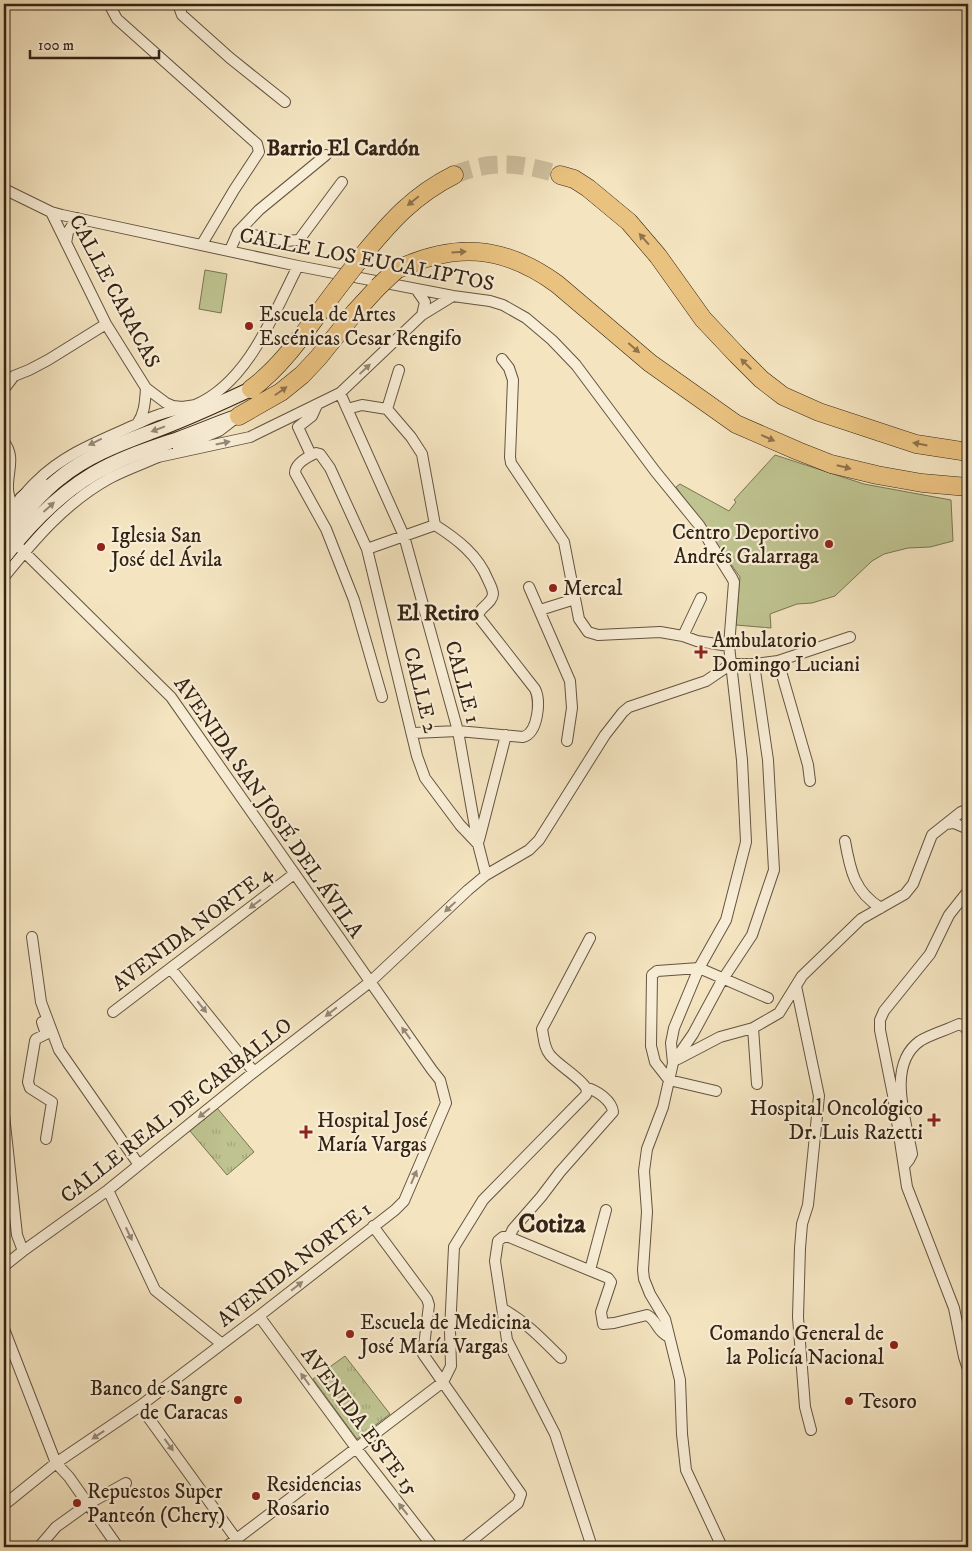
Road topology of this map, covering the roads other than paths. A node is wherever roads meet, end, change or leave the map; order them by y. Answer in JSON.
{"nodes":[{"id":1,"x":109,"y":4,"type":"edge"},
{"id":2,"x":178,"y":4,"type":"edge"},
{"id":3,"x":285,"y":102,"type":"dead end"},
{"id":4,"x":326,"y":155,"type":"dead end"},
{"id":5,"x":454,"y":175,"type":"tunnel mouth"},
{"id":6,"x":560,"y":175,"type":"tunnel mouth"},
{"id":7,"x":342,"y":182,"type":"dead end"},
{"id":8,"x":4,"y":189,"type":"edge"},
{"id":9,"x":51,"y":212,"type":"junction"},
{"id":10,"x":77,"y":218,"type":"junction"},
{"id":11,"x":238,"y":232,"type":"junction"},
{"id":12,"x":66,"y":243,"type":"junction"},
{"id":13,"x":202,"y":244,"type":"junction"},
{"id":14,"x":230,"y":250,"type":"junction"},
{"id":15,"x":298,"y":266,"type":"junction"},
{"id":16,"x":416,"y":289,"type":"junction"},
{"id":17,"x":452,"y":296,"type":"junction"},
{"id":18,"x":422,"y":315,"type":"junction"},
{"id":19,"x":106,"y":324,"type":"junction"},
{"id":20,"x":502,"y":359,"type":"dead end"},
{"id":21,"x":399,"y":370,"type":"dead end"},
{"id":22,"x":146,"y":388,"type":"junction"},
{"id":23,"x":251,"y":388,"type":"joint"},
{"id":24,"x":4,"y":389,"type":"edge"},
{"id":25,"x":340,"y":394,"type":"junction"},
{"id":26,"x":196,"y":404,"type":"junction"},
{"id":27,"x":317,"y":405,"type":"junction"},
{"id":28,"x":347,"y":409,"type":"junction"},
{"id":29,"x":387,"y":409,"type":"junction"},
{"id":30,"x":238,"y":416,"type":"junction"},
{"id":31,"x":137,"y":424,"type":"junction"},
{"id":32,"x":4,"y":442,"type":"edge"},
{"id":33,"x":968,"y":452,"type":"edge"},
{"id":34,"x":313,"y":454,"type":"junction"},
{"id":35,"x":158,"y":457,"type":"junction"},
{"id":36,"x":60,"y":478,"type":"junction"},
{"id":37,"x":968,"y":486,"type":"edge"},
{"id":38,"x":18,"y":504,"type":"junction"},
{"id":39,"x":4,"y":519,"type":"edge"},
{"id":40,"x":435,"y":525,"type":"junction"},
{"id":41,"x":404,"y":536,"type":"junction"},
{"id":42,"x":10,"y":539,"type":"edge"},
{"id":43,"x":367,"y":549,"type":"junction"},
{"id":44,"x":4,"y":556,"type":"edge"},
{"id":45,"x":4,"y":577,"type":"edge"},
{"id":46,"x":530,"y":587,"type":"dead end"},
{"id":47,"x":701,"y":598,"type":"dead end"},
{"id":48,"x":575,"y":599,"type":"junction"},
{"id":49,"x":540,"y":610,"type":"junction"},
{"id":50,"x":683,"y":636,"type":"junction"},
{"id":51,"x":850,"y":637,"type":"dead end"},
{"id":52,"x":729,"y":646,"type":"junction"},
{"id":53,"x":778,"y":661,"type":"junction"},
{"id":54,"x":731,"y":664,"type":"junction"},
{"id":55,"x":754,"y":664,"type":"junction"},
{"id":56,"x":382,"y":697,"type":"dead end"},
{"id":57,"x":458,"y":731,"type":"junction"},
{"id":58,"x":413,"y":733,"type":"junction"},
{"id":59,"x":506,"y":735,"type":"junction"},
{"id":60,"x":567,"y":741,"type":"dead end"},
{"id":61,"x":810,"y":781,"type":"dead end"},
{"id":62,"x":968,"y":809,"type":"edge"},
{"id":63,"x":946,"y":824,"type":"junction"},
{"id":64,"x":968,"y":829,"type":"edge"},
{"id":65,"x":845,"y":841,"type":"dead end"},
{"id":66,"x":478,"y":844,"type":"junction"},
{"id":67,"x":294,"y":874,"type":"junction"},
{"id":68,"x":486,"y":875,"type":"junction"},
{"id":69,"x":968,"y":891,"type":"edge"},
{"id":70,"x":881,"y":908,"type":"junction"},
{"id":71,"x":32,"y":937,"type":"dead end"},
{"id":72,"x":590,"y":938,"type":"dead end"},
{"id":73,"x":699,"y":968,"type":"junction"},
{"id":74,"x":171,"y":969,"type":"junction"},
{"id":75,"x":723,"y":979,"type":"junction"},
{"id":76,"x":370,"y":982,"type":"junction"},
{"id":77,"x":796,"y":986,"type":"junction"},
{"id":78,"x":768,"y":998,"type":"dead end"},
{"id":79,"x":42,"y":1002,"type":"junction"},
{"id":80,"x":112,"y":1012,"type":"dead end"},
{"id":81,"x":753,"y":1028,"type":"junction"},
{"id":82,"x":968,"y":1032,"type":"edge"},
{"id":83,"x":673,"y":1063,"type":"junction"},
{"id":84,"x":254,"y":1072,"type":"junction"},
{"id":85,"x":669,"y":1080,"type":"junction"},
{"id":86,"x":757,"y":1084,"type":"dead end"},
{"id":87,"x":586,"y":1088,"type":"junction"},
{"id":88,"x":716,"y":1091,"type":"dead end"},
{"id":89,"x":4,"y":1116,"type":"edge"},
{"id":90,"x":46,"y":1139,"type":"dead end"},
{"id":91,"x":140,"y":1165,"type":"junction"},
{"id":92,"x":904,"y":1166,"type":"junction"},
{"id":93,"x":108,"y":1190,"type":"junction"},
{"id":94,"x":606,"y":1210,"type":"dead end"},
{"id":95,"x":373,"y":1226,"type":"junction"},
{"id":96,"x":509,"y":1237,"type":"junction"},
{"id":97,"x":23,"y":1251,"type":"junction"},
{"id":98,"x":4,"y":1266,"type":"edge"},
{"id":99,"x":590,"y":1270,"type":"junction"},
{"id":100,"x":503,"y":1309,"type":"junction"},
{"id":101,"x":259,"y":1316,"type":"junction"},
{"id":102,"x":4,"y":1329,"type":"edge"},
{"id":103,"x":669,"y":1337,"type":"junction"},
{"id":104,"x":222,"y":1344,"type":"junction"},
{"id":105,"x":561,"y":1358,"type":"dead end"},
{"id":106,"x":968,"y":1369,"type":"edge"},
{"id":107,"x":444,"y":1382,"type":"junction"},
{"id":108,"x":140,"y":1406,"type":"junction"},
{"id":109,"x":811,"y":1430,"type":"dead end"},
{"id":110,"x":356,"y":1448,"type":"junction"},
{"id":111,"x":56,"y":1463,"type":"junction"},
{"id":112,"x":126,"y":1483,"type":"dead end"},
{"id":113,"x":88,"y":1504,"type":"junction"},
{"id":114,"x":4,"y":1505,"type":"edge"},
{"id":115,"x":239,"y":1543,"type":"edge"},
{"id":116,"x":39,"y":1547,"type":"edge"},
{"id":117,"x":118,"y":1547,"type":"edge"},
{"id":118,"x":226,"y":1547,"type":"edge"},
{"id":119,"x":433,"y":1547,"type":"edge"},
{"id":120,"x":464,"y":1547,"type":"edge"},
{"id":121,"x":592,"y":1547,"type":"edge"},
{"id":122,"x":722,"y":1547,"type":"edge"}],
"edges":[{"from":1,"to":13,"type":"street"},
{"from":2,"to":3,"type":"street"},
{"from":4,"to":11,"type":"street"},
{"from":5,"to":23,"type":"highway","one_way":true,"bridge":true},
{"from":33,"to":6,"type":"highway","one_way":true},
{"from":7,"to":11,"type":"street"},
{"from":8,"to":9,"type":"street","name":"CALLE LOS EUCALIPTOS"},
{"from":9,"to":10,"type":"street","name":"CALLE LOS EUCALIPTOS"},
{"from":9,"to":12,"type":"street","name":"CALLE CARACAS"},
{"from":10,"to":12,"type":"street"},
{"from":10,"to":13,"type":"street","name":"CALLE LOS EUCALIPTOS"},
{"from":11,"to":14,"type":"street"},
{"from":12,"to":19,"type":"street","name":"CALLE CARACAS"},
{"from":13,"to":14,"type":"street","name":"CALLE LOS EUCALIPTOS"},
{"from":14,"to":15,"type":"street","name":"CALLE LOS EUCALIPTOS"},
{"from":15,"to":16,"type":"street","name":"CALLE LOS EUCALIPTOS"},
{"from":15,"to":26,"type":"street"},
{"from":16,"to":17,"type":"street","name":"CALLE LOS EUCALIPTOS"},
{"from":16,"to":18,"type":"street"},
{"from":17,"to":18,"type":"street"},
{"from":17,"to":52,"type":"street","name":"CALLE LOS EUCALIPTOS"},
{"from":25,"to":18,"type":"street","one_way":true},
{"from":19,"to":22,"type":"street","name":"CALLE CARACAS"},
{"from":19,"to":24,"type":"street"},
{"from":20,"to":48,"type":"street"},
{"from":21,"to":29,"type":"street"},
{"from":22,"to":26,"type":"street"},
{"from":22,"to":31,"type":"street"},
{"from":23,"to":36,"type":"main road","one_way":true},
{"from":25,"to":27,"type":"street"},
{"from":25,"to":28,"type":"street","name":"CALLE 1"},
{"from":26,"to":31,"type":"street"},
{"from":27,"to":34,"type":"street","name":"CALLE 2"},
{"from":35,"to":27,"type":"street","one_way":true},
{"from":28,"to":29,"type":"street"},
{"from":28,"to":41,"type":"street","name":"CALLE 1"},
{"from":29,"to":40,"type":"street"},
{"from":30,"to":35,"type":"street"},
{"from":30,"to":37,"type":"highway","one_way":true,"bridge":true},
{"from":42,"to":30,"type":"main road","one_way":true},
{"from":31,"to":38,"type":"street","one_way":true},
{"from":32,"to":38,"type":"street"},
{"from":34,"to":43,"type":"street","name":"CALLE 2"},
{"from":34,"to":56,"type":"street"},
{"from":35,"to":42,"type":"street"},
{"from":36,"to":38,"type":"main road"},
{"from":36,"to":42,"type":"main road"},
{"from":38,"to":39,"type":"street"},
{"from":40,"to":41,"type":"street"},
{"from":40,"to":59,"type":"street"},
{"from":41,"to":43,"type":"street"},
{"from":41,"to":57,"type":"street","name":"CALLE 1"},
{"from":42,"to":44,"type":"main road"},
{"from":42,"to":45,"type":"street"},
{"from":42,"to":67,"type":"street","name":"AVENIDA SAN JOSÉ DEL ÁVILA"},
{"from":43,"to":58,"type":"street","name":"CALLE 2"},
{"from":46,"to":49,"type":"street"},
{"from":47,"to":50,"type":"street"},
{"from":48,"to":49,"type":"street"},
{"from":48,"to":50,"type":"street"},
{"from":49,"to":60,"type":"street"},
{"from":50,"to":52,"type":"street"},
{"from":51,"to":53,"type":"street"},
{"from":52,"to":54,"type":"street","name":"CALLE LOS EUCALIPTOS"},
{"from":53,"to":55,"type":"street"},
{"from":53,"to":61,"type":"street"},
{"from":54,"to":55,"type":"street"},
{"from":54,"to":68,"type":"street","name":"CALLE REAL DE CARBALLO"},
{"from":54,"to":73,"type":"street","name":"CALLE LOS EUCALIPTOS"},
{"from":55,"to":75,"type":"street"},
{"from":57,"to":58,"type":"street"},
{"from":57,"to":59,"type":"street"},
{"from":57,"to":66,"type":"street","name":"CALLE 1"},
{"from":58,"to":66,"type":"street","name":"CALLE 2"},
{"from":59,"to":66,"type":"street"},
{"from":62,"to":63,"type":"street"},
{"from":63,"to":64,"type":"street"},
{"from":63,"to":70,"type":"street"},
{"from":65,"to":70,"type":"street"},
{"from":66,"to":68,"type":"street","name":"CALLE 1"},
{"from":67,"to":74,"type":"street","name":"AVENIDA NORTE 4","one_way":true},
{"from":67,"to":76,"type":"street","name":"AVENIDA SAN JOSÉ DEL ÁVILA"},
{"from":68,"to":76,"type":"street","name":"CALLE REAL DE CARBALLO","one_way":true},
{"from":69,"to":92,"type":"street"},
{"from":70,"to":77,"type":"street"},
{"from":71,"to":79,"type":"street"},
{"from":72,"to":87,"type":"street"},
{"from":73,"to":75,"type":"street"},
{"from":73,"to":83,"type":"street","name":"CALLE LOS EUCALIPTOS"},
{"from":73,"to":85,"type":"street"},
{"from":74,"to":80,"type":"street","name":"AVENIDA NORTE 4"},
{"from":74,"to":84,"type":"street","one_way":true},
{"from":75,"to":78,"type":"street"},
{"from":75,"to":83,"type":"street"},
{"from":76,"to":84,"type":"street","name":"CALLE REAL DE CARBALLO","one_way":true},
{"from":95,"to":76,"type":"street","name":"AVENIDA NORTE 1","one_way":true},
{"from":77,"to":81,"type":"street"},
{"from":77,"to":109,"type":"street"},
{"from":79,"to":90,"type":"street"},
{"from":79,"to":91,"type":"street"},
{"from":81,"to":83,"type":"street"},
{"from":81,"to":86,"type":"street"},
{"from":82,"to":92,"type":"street"},
{"from":83,"to":85,"type":"street"},
{"from":84,"to":91,"type":"street","name":"CALLE REAL DE CARBALLO","one_way":true},
{"from":85,"to":88,"type":"street"},
{"from":85,"to":103,"type":"street"},
{"from":87,"to":96,"type":"street"},
{"from":87,"to":107,"type":"street"},
{"from":89,"to":97,"type":"street"},
{"from":91,"to":93,"type":"street","name":"CALLE REAL DE CARBALLO"},
{"from":92,"to":106,"type":"street"},
{"from":93,"to":97,"type":"street","name":"CALLE REAL DE CARBALLO"},
{"from":93,"to":104,"type":"street","one_way":true},
{"from":94,"to":99,"type":"street"},
{"from":101,"to":95,"type":"street","name":"AVENIDA NORTE 1","one_way":true},
{"from":95,"to":107,"type":"street"},
{"from":96,"to":99,"type":"street"},
{"from":96,"to":100,"type":"street"},
{"from":97,"to":98,"type":"street","name":"CALLE REAL DE CARBALLO"},
{"from":99,"to":103,"type":"street"},
{"from":100,"to":105,"type":"street"},
{"from":100,"to":121,"type":"street"},
{"from":101,"to":104,"type":"street","name":"AVENIDA NORTE 1"},
{"from":110,"to":101,"type":"street","name":"AVENIDA ESTE 15","one_way":true},
{"from":102,"to":111,"type":"street"},
{"from":103,"to":122,"type":"street"},
{"from":104,"to":108,"type":"street","name":"AVENIDA NORTE 1"},
{"from":107,"to":110,"type":"street"},
{"from":107,"to":120,"type":"street"},
{"from":108,"to":111,"type":"street","name":"AVENIDA NORTE 1","one_way":true},
{"from":108,"to":115,"type":"street","one_way":true},
{"from":110,"to":115,"type":"street"},
{"from":119,"to":110,"type":"street","name":"AVENIDA ESTE 15","one_way":true},
{"from":111,"to":113,"type":"street"},
{"from":111,"to":114,"type":"street","name":"AVENIDA NORTE 1"},
{"from":112,"to":113,"type":"street"},
{"from":113,"to":116,"type":"street"},
{"from":113,"to":117,"type":"street"},
{"from":115,"to":118,"type":"street"}]}
